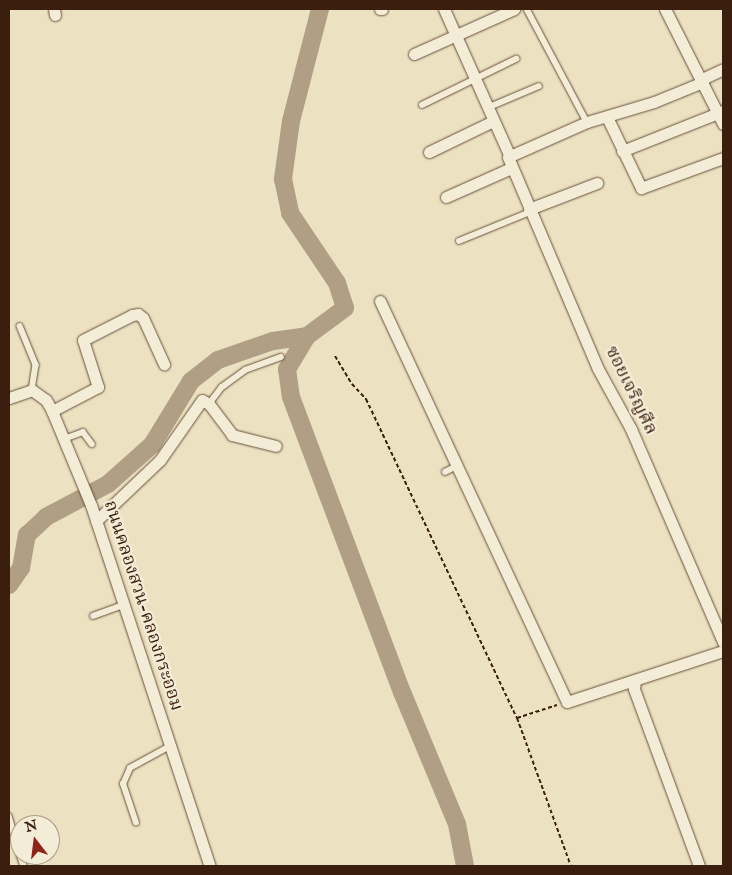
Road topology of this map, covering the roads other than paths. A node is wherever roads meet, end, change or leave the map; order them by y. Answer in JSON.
{"nodes":[{"id":1,"x":444,"y":9,"type":"edge"},
{"id":2,"x":514,"y":9,"type":"edge"},
{"id":3,"x":527,"y":9,"type":"edge"},
{"id":4,"x":665,"y":9,"type":"edge"},
{"id":5,"x":455,"y":34,"type":"junction"},
{"id":6,"x":414,"y":54,"type":"dead end"},
{"id":7,"x":516,"y":58,"type":"dead end"},
{"id":8,"x":723,"y":70,"type":"edge"},
{"id":9,"x":474,"y":80,"type":"junction"},
{"id":10,"x":703,"y":80,"type":"junction"},
{"id":11,"x":539,"y":86,"type":"dead end"},
{"id":12,"x":422,"y":105,"type":"dead end"},
{"id":13,"x":487,"y":108,"type":"junction"},
{"id":14,"x":722,"y":116,"type":"edge"},
{"id":15,"x":607,"y":117,"type":"junction"},
{"id":16,"x":493,"y":121,"type":"junction"},
{"id":17,"x":587,"y":122,"type":"junction"},
{"id":18,"x":622,"y":151,"type":"junction"},
{"id":19,"x":430,"y":152,"type":"dead end"},
{"id":20,"x":509,"y":154,"type":"junction"},
{"id":21,"x":723,"y":158,"type":"edge"},
{"id":22,"x":511,"y":168,"type":"junction"},
{"id":23,"x":597,"y":182,"type":"dead end"},
{"id":24,"x":446,"y":196,"type":"dead end"},
{"id":25,"x":530,"y":211,"type":"junction"},
{"id":26,"x":459,"y":241,"type":"dead end"},
{"id":27,"x":380,"y":301,"type":"dead end"},
{"id":28,"x":20,"y":326,"type":"dead end"},
{"id":29,"x":281,"y":357,"type":"dead end"},
{"id":30,"x":164,"y":364,"type":"dead end"},
{"id":31,"x":32,"y":390,"type":"junction"},
{"id":32,"x":9,"y":398,"type":"edge"},
{"id":33,"x":209,"y":404,"type":"junction"},
{"id":34,"x":52,"y":411,"type":"junction"},
{"id":35,"x":64,"y":439,"type":"junction"},
{"id":36,"x":92,"y":444,"type":"dead end"},
{"id":37,"x":276,"y":446,"type":"dead end"},
{"id":38,"x":457,"y":466,"type":"junction"},
{"id":39,"x":445,"y":472,"type":"dead end"},
{"id":40,"x":96,"y":521,"type":"junction"},
{"id":41,"x":124,"y":605,"type":"junction"},
{"id":42,"x":93,"y":616,"type":"dead end"},
{"id":43,"x":723,"y":642,"type":"edge"},
{"id":44,"x":723,"y":651,"type":"edge"},
{"id":45,"x":634,"y":680,"type":"junction"},
{"id":46,"x":170,"y":746,"type":"junction"},
{"id":47,"x":136,"y":823,"type":"dead end"},
{"id":48,"x":210,"y":866,"type":"edge"},
{"id":49,"x":699,"y":866,"type":"edge"}],
"edges":[{"from":1,"to":5,"type":"street","name":"ซอยเจริญศีล"},
{"from":2,"to":5,"type":"street"},
{"from":3,"to":17,"type":"lane"},
{"from":4,"to":10,"type":"street"},
{"from":5,"to":6,"type":"street"},
{"from":5,"to":9,"type":"street","name":"ซอยเจริญศีล"},
{"from":7,"to":9,"type":"lane"},
{"from":8,"to":10,"type":"street"},
{"from":9,"to":12,"type":"lane"},
{"from":9,"to":13,"type":"street","name":"ซอยเจริญศีล"},
{"from":10,"to":14,"type":"street"},
{"from":10,"to":15,"type":"street"},
{"from":11,"to":13,"type":"lane"},
{"from":13,"to":16,"type":"street","name":"ซอยเจริญศีล"},
{"from":14,"to":18,"type":"street"},
{"from":15,"to":17,"type":"street"},
{"from":15,"to":18,"type":"street"},
{"from":16,"to":19,"type":"street"},
{"from":16,"to":20,"type":"street","name":"ซอยเจริญศีล"},
{"from":17,"to":20,"type":"street"},
{"from":18,"to":21,"type":"street"},
{"from":20,"to":22,"type":"street","name":"ซอยเจริญศีล"},
{"from":22,"to":24,"type":"street"},
{"from":22,"to":25,"type":"street","name":"ซอยเจริญศีล"},
{"from":23,"to":25,"type":"street"},
{"from":25,"to":26,"type":"lane"},
{"from":25,"to":43,"type":"street","name":"ซอยเจริญศีล"},
{"from":27,"to":38,"type":"street"},
{"from":28,"to":31,"type":"lane"},
{"from":29,"to":33,"type":"lane"},
{"from":30,"to":34,"type":"street"},
{"from":31,"to":32,"type":"street"},
{"from":31,"to":34,"type":"street","name":"ถนนคลองสวน-คลองกระออม"},
{"from":33,"to":37,"type":"street"},
{"from":33,"to":40,"type":"street"},
{"from":34,"to":35,"type":"street","name":"ถนนคลองสวน-คลองกระออม"},
{"from":35,"to":36,"type":"lane"},
{"from":35,"to":40,"type":"street","name":"ถนนคลองสวน-คลองกระออม"},
{"from":38,"to":39,"type":"lane"},
{"from":38,"to":45,"type":"street"},
{"from":40,"to":41,"type":"street","name":"ถนนคลองสวน-คลองกระออม"},
{"from":41,"to":42,"type":"lane"},
{"from":41,"to":46,"type":"street","name":"ถนนคลองสวน-คลองกระออม"},
{"from":44,"to":45,"type":"street"},
{"from":45,"to":49,"type":"street"},
{"from":46,"to":47,"type":"lane"},
{"from":46,"to":48,"type":"street","name":"ถนนคลองสวน-คลองกระออม"}]}
